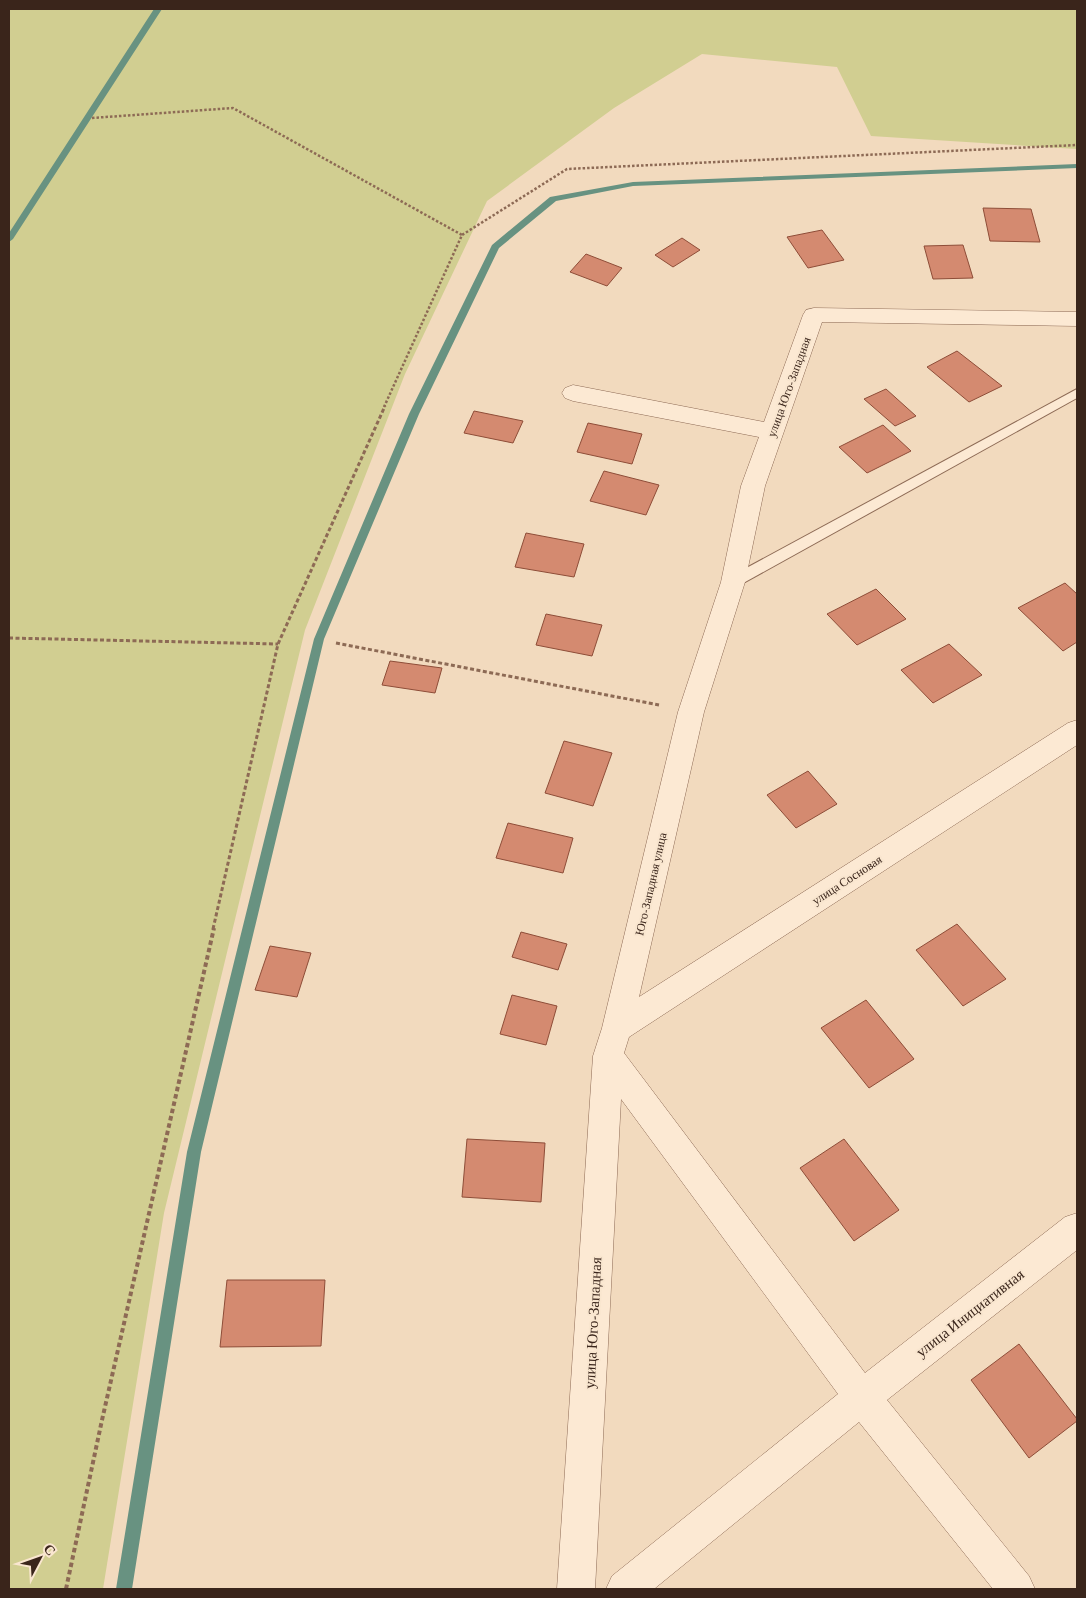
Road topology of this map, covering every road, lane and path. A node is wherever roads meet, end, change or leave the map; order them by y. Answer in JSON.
{"nodes":[{"id":1,"x":92,"y":118,"type":"dead end"},
{"id":2,"x":1077,"y":145,"type":"edge"},
{"id":3,"x":462,"y":235,"type":"junction"},
{"id":4,"x":1077,"y":319,"type":"edge"},
{"id":5,"x":573,"y":393,"type":"dead end"},
{"id":6,"x":1077,"y":393,"type":"edge"},
{"id":7,"x":773,"y":432,"type":"junction"},
{"id":8,"x":733,"y":582,"type":"junction"},
{"id":9,"x":9,"y":638,"type":"edge"},
{"id":10,"x":336,"y":643,"type":"dead end"},
{"id":11,"x":278,"y":644,"type":"junction"},
{"id":12,"x":691,"y":712,"type":"junction"},
{"id":13,"x":1077,"y":731,"type":"edge"},
{"id":14,"x":613,"y":1042,"type":"junction"},
{"id":15,"x":1077,"y":1229,"type":"edge"},
{"id":16,"x":862,"y":1397,"type":"junction"},
{"id":17,"x":66,"y":1589,"type":"edge"},
{"id":18,"x":576,"y":1589,"type":"edge"},
{"id":19,"x":625,"y":1589,"type":"edge"},
{"id":20,"x":1016,"y":1589,"type":"edge"}],
"edges":[{"from":1,"to":3,"type":"path"},
{"from":2,"to":3,"type":"path"},
{"from":3,"to":11,"type":"path"},
{"from":4,"to":7,"type":"street","name":"улица Юго-Западная"},
{"from":5,"to":7,"type":"street"},
{"from":6,"to":8,"type":"lane"},
{"from":7,"to":8,"type":"street","name":"улица Юго-Западная"},
{"from":8,"to":12,"type":"street","name":"улица Юго-Западная"},
{"from":9,"to":11,"type":"path"},
{"from":10,"to":12,"type":"path"},
{"from":11,"to":17,"type":"path"},
{"from":12,"to":14,"type":"street","name":"Юго-Западная улица"},
{"from":13,"to":14,"type":"street","name":"улица Сосновая"},
{"from":14,"to":16,"type":"street"},
{"from":14,"to":18,"type":"street","name":"улица Юго-Западная"},
{"from":15,"to":16,"type":"street","name":"улица Инициативная"},
{"from":16,"to":19,"type":"street","name":"улица Инициативная"},
{"from":16,"to":20,"type":"street"}]}
